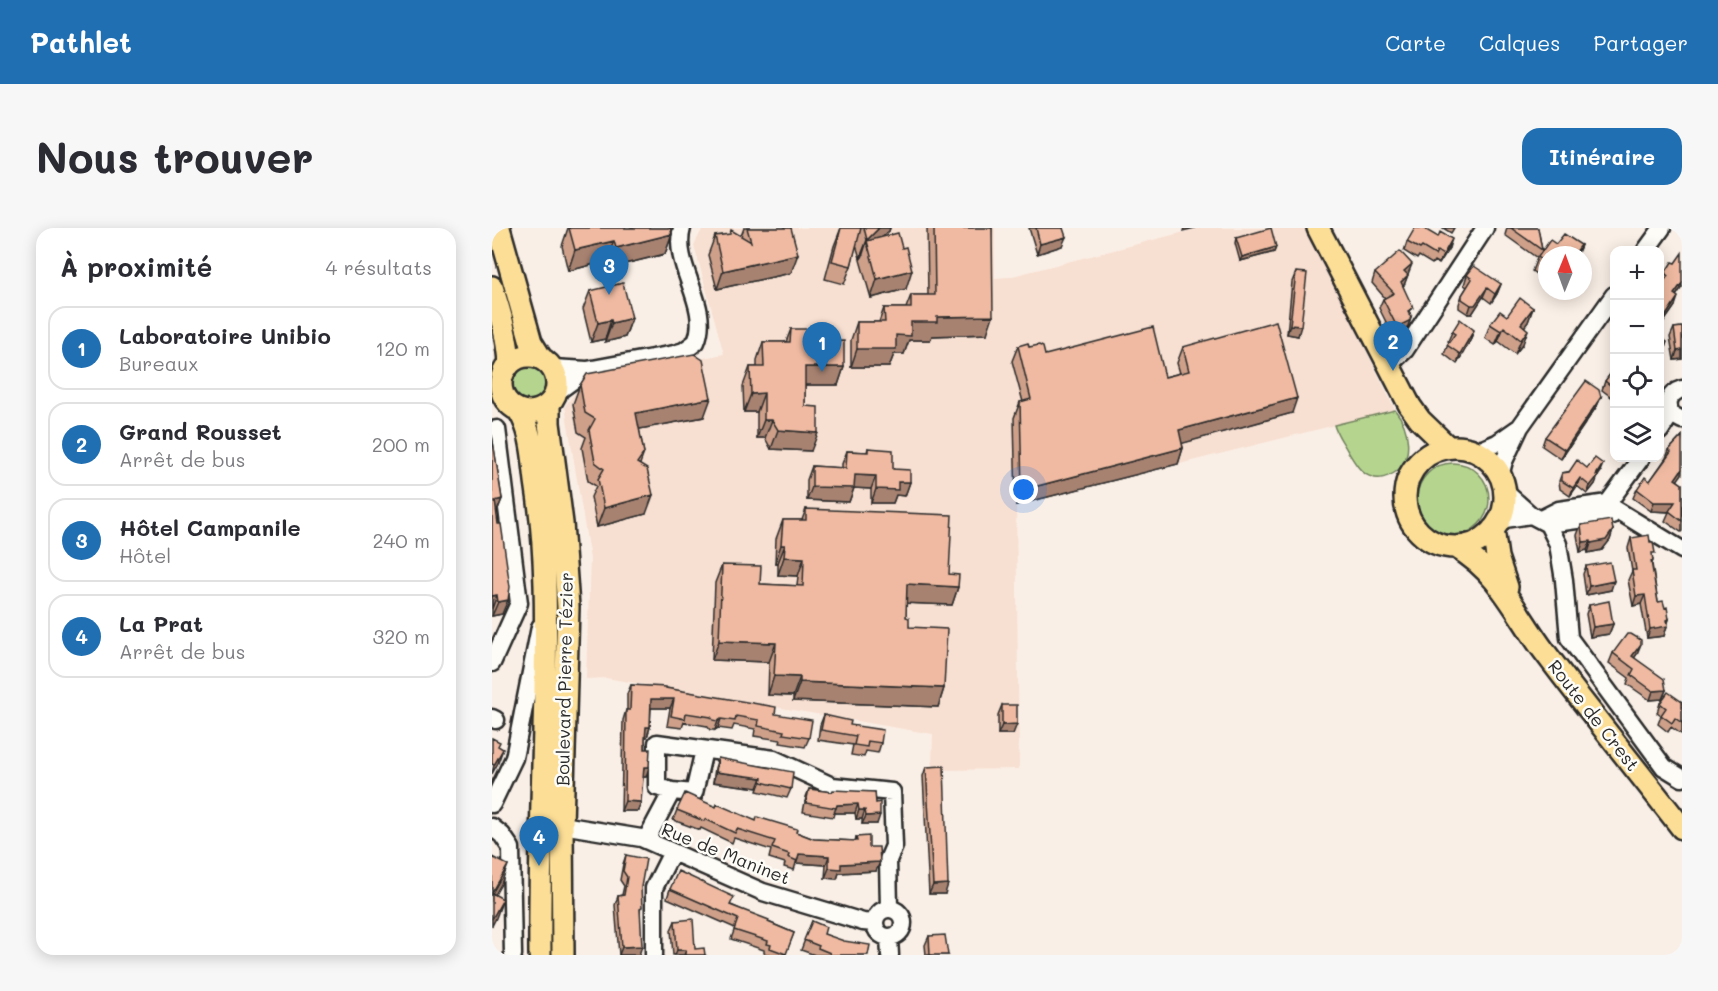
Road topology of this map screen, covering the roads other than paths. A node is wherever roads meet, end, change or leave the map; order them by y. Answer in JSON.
{"nodes":[{"id":1,"x":499,"y":228,"type":"edge"},
{"id":2,"x":682,"y":228,"type":"edge"},
{"id":3,"x":1318,"y":228,"type":"edge"},
{"id":4,"x":1485,"y":228,"type":"edge"},
{"id":5,"x":1662,"y":228,"type":"edge"},
{"id":6,"x":1649,"y":246,"type":"edge"},
{"id":7,"x":492,"y":286,"type":"edge"},
{"id":8,"x":1610,"y":300,"type":"edge"},
{"id":9,"x":546,"y":363,"type":"junction"},
{"id":10,"x":1389,"y":365,"type":"junction"},
{"id":11,"x":587,"y":370,"type":"junction"},
{"id":12,"x":501,"y":372,"type":"edge"},
{"id":13,"x":1682,"y":389,"type":"edge"},
{"id":14,"x":553,"y":398,"type":"junction"},
{"id":15,"x":506,"y":404,"type":"edge"},
{"id":16,"x":1410,"y":406,"type":"junction"},
{"id":17,"x":1677,"y":417,"type":"edge"},
{"id":18,"x":1520,"y":427,"type":"junction"},
{"id":19,"x":1664,"y":427,"type":"edge"},
{"id":20,"x":492,"y":430,"type":"edge"},
{"id":21,"x":1448,"y":447,"type":"junction"},
{"id":22,"x":1476,"y":452,"type":"junction"},
{"id":23,"x":1420,"y":461,"type":"junction"},
{"id":24,"x":1639,"y":462,"type":"edge"},
{"id":25,"x":1503,"y":484,"type":"junction"},
{"id":26,"x":1612,"y":506,"type":"junction"},
{"id":27,"x":1540,"y":519,"type":"junction"},
{"id":28,"x":1496,"y":524,"type":"junction"},
{"id":29,"x":1456,"y":547,"type":"junction"},
{"id":30,"x":1681,"y":548,"type":"edge"},
{"id":31,"x":1511,"y":599,"type":"junction"},
{"id":32,"x":546,"y":609,"type":"junction"},
{"id":33,"x":492,"y":663,"type":"edge"},
{"id":34,"x":704,"y":750,"type":"junction"},
{"id":35,"x":1682,"y":778,"type":"edge"},
{"id":36,"x":672,"y":791,"type":"junction"},
{"id":37,"x":492,"y":804,"type":"edge"},
{"id":38,"x":562,"y":825,"type":"junction"},
{"id":39,"x":492,"y":827,"type":"edge"},
{"id":40,"x":1682,"y":828,"type":"edge"},
{"id":41,"x":646,"y":840,"type":"junction"},
{"id":42,"x":672,"y":852,"type":"junction"},
{"id":43,"x":889,"y":908,"type":"junction"},
{"id":44,"x":874,"y":924,"type":"junction"},
{"id":45,"x":890,"y":947,"type":"edge"},
{"id":46,"x":513,"y":955,"type":"edge"},
{"id":47,"x":540,"y":955,"type":"edge"},
{"id":48,"x":563,"y":955,"type":"edge"},
{"id":49,"x":654,"y":955,"type":"edge"}],
"edges":[{"from":1,"to":9,"type":"main road"},
{"from":2,"to":11,"type":"street"},
{"from":3,"to":10,"type":"main road"},
{"from":4,"to":10,"type":"street"},
{"from":5,"to":6,"type":"street"},
{"from":7,"to":12,"type":"main road"},
{"from":8,"to":18,"type":"street"},
{"from":9,"to":11,"type":"street"},
{"from":9,"to":12,"type":"main road"},
{"from":9,"to":14,"type":"main road"},
{"from":10,"to":16,"type":"main road"},
{"from":11,"to":14,"type":"street"},
{"from":12,"to":15,"type":"main road"},
{"from":13,"to":17,"type":"street"},
{"from":14,"to":15,"type":"main road"},
{"from":14,"to":38,"type":"main road","name":"Boulevard Pierre Tézier"},
{"from":15,"to":32,"type":"main road","name":"Boulevard Pierre Tézier"},
{"from":16,"to":21,"type":"main road"},
{"from":16,"to":23,"type":"main road"},
{"from":17,"to":19,"type":"street"},
{"from":18,"to":22,"type":"street"},
{"from":18,"to":25,"type":"street"},
{"from":20,"to":33,"type":"street"},
{"from":21,"to":22,"type":"main road"},
{"from":21,"to":23,"type":"main road"},
{"from":22,"to":25,"type":"main road"},
{"from":23,"to":29,"type":"main road"},
{"from":24,"to":26,"type":"street"},
{"from":25,"to":27,"type":"street"},
{"from":25,"to":28,"type":"main road"},
{"from":26,"to":27,"type":"street"},
{"from":26,"to":30,"type":"street"},
{"from":27,"to":28,"type":"street"},
{"from":27,"to":35,"type":"street"},
{"from":28,"to":29,"type":"main road"},
{"from":28,"to":31,"type":"main road"},
{"from":29,"to":31,"type":"main road"},
{"from":31,"to":40,"type":"main road","name":"Route de Crest"},
{"from":32,"to":37,"type":"street"},
{"from":32,"to":47,"type":"main road","name":"Boulevard Pierre Tézier"},
{"from":34,"to":36,"type":"street"},
{"from":34,"to":36,"type":"street"},
{"from":34,"to":43,"type":"street"},
{"from":36,"to":41,"type":"street"},
{"from":38,"to":41,"type":"street","name":"Rue de Maninet"},
{"from":38,"to":48,"type":"main road","name":"Boulevard Pierre Tézier"},
{"from":39,"to":46,"type":"street"},
{"from":41,"to":42,"type":"street","name":"Rue de Maninet"},
{"from":42,"to":44,"type":"street","name":"Rue de Maninet"},
{"from":42,"to":49,"type":"street"},
{"from":43,"to":44,"type":"street"},
{"from":43,"to":45,"type":"street"},
{"from":44,"to":45,"type":"street"}]}
